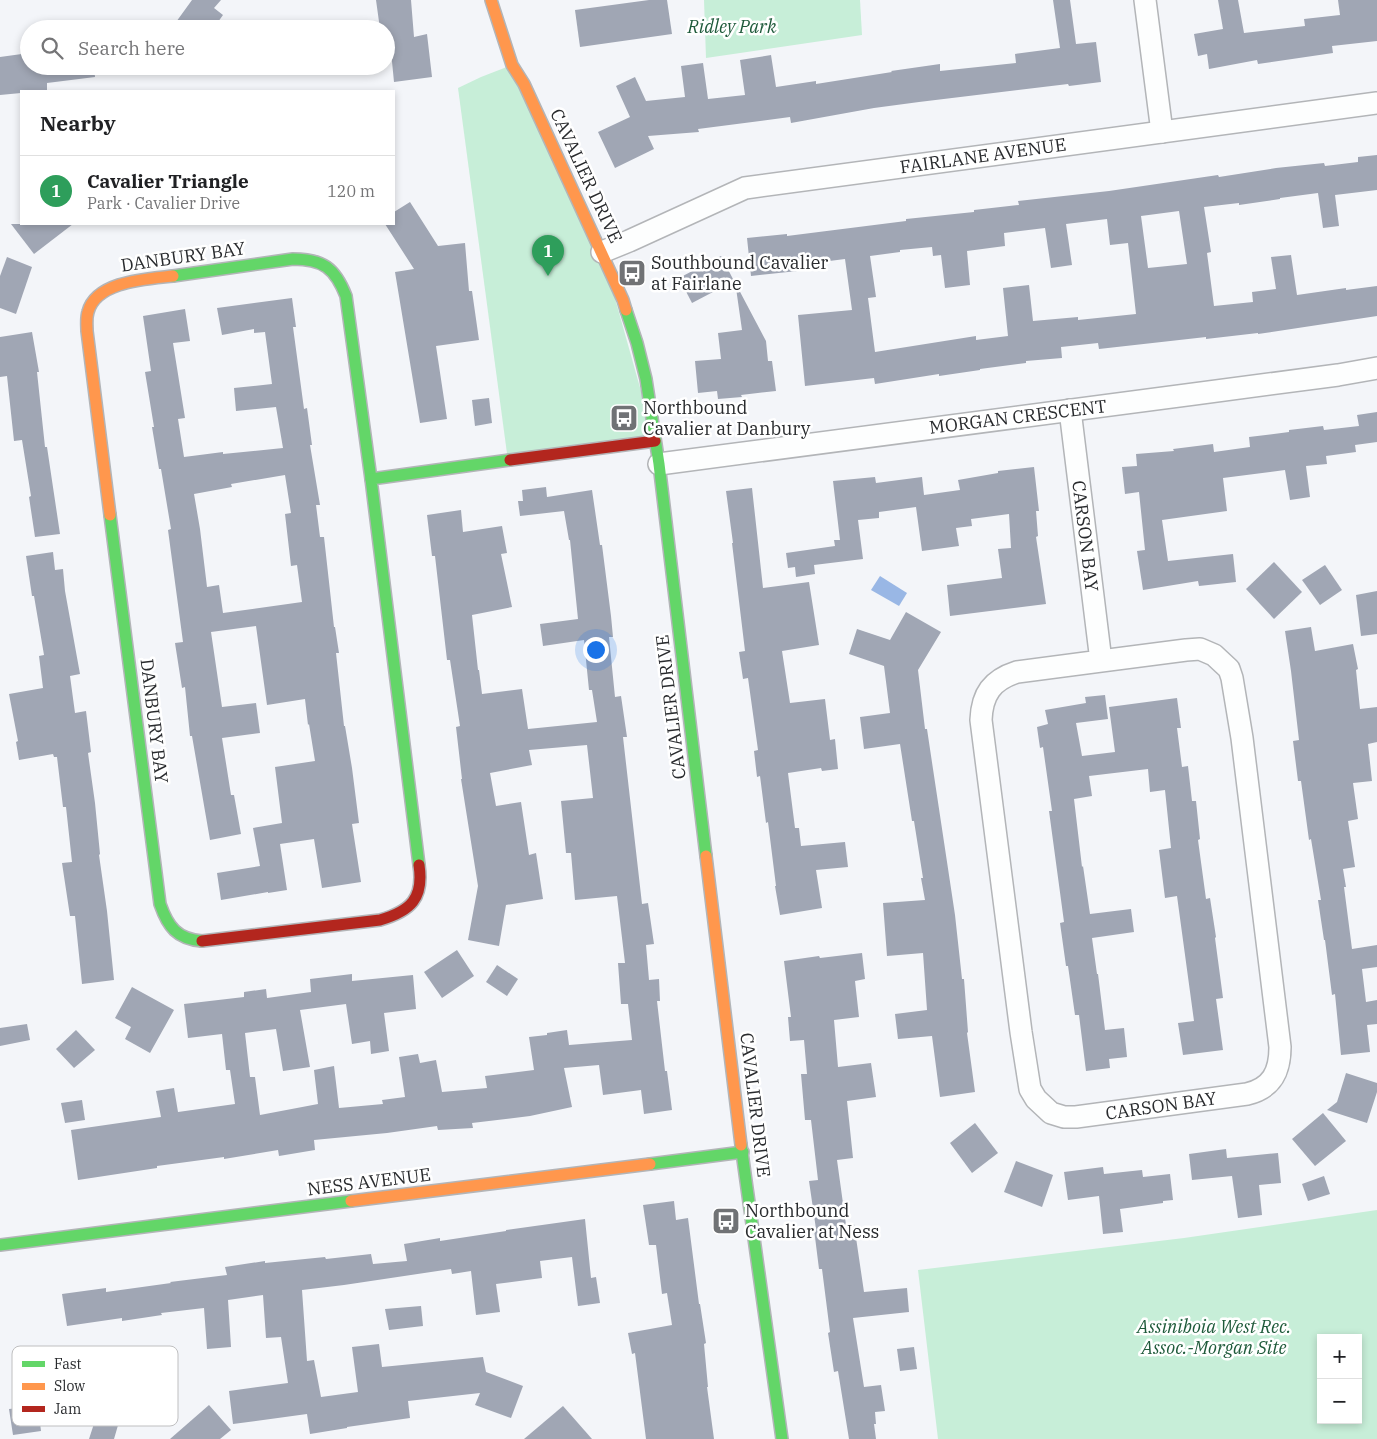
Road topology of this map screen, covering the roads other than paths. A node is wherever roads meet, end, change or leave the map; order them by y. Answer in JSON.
{"nodes":[{"id":1,"x":491,"y":0,"type":"edge"},
{"id":2,"x":1145,"y":0,"type":"edge"},
{"id":3,"x":1377,"y":103,"type":"edge"},
{"id":4,"x":1162,"y":132,"type":"junction"},
{"id":5,"x":602,"y":252,"type":"junction"},
{"id":6,"x":1377,"y":368,"type":"edge"},
{"id":7,"x":1070,"y":410,"type":"junction"},
{"id":8,"x":655,"y":441,"type":"junction"},
{"id":9,"x":659,"y":464,"type":"junction"},
{"id":10,"x":371,"y":479,"type":"junction"},
{"id":11,"x":1102,"y":661,"type":"junction"},
{"id":12,"x":742,"y":1152,"type":"junction"},
{"id":13,"x":0,"y":1245,"type":"edge"},
{"id":14,"x":782,"y":1439,"type":"edge"}],
"edges":[{"from":1,"to":5,"type":"street","name":"CAVALIER DRIVE"},
{"from":2,"to":4,"type":"street"},
{"from":3,"to":4,"type":"street","name":"FAIRLANE AVENUE"},
{"from":4,"to":5,"type":"street","name":"FAIRLANE AVENUE"},
{"from":5,"to":8,"type":"street","name":"CAVALIER DRIVE"},
{"from":6,"to":7,"type":"street","name":"MORGAN CRESCENT"},
{"from":7,"to":9,"type":"street","name":"MORGAN CRESCENT"},
{"from":7,"to":11,"type":"street","name":"CARSON BAY"},
{"from":8,"to":9,"type":"street","name":"CAVALIER DRIVE"},
{"from":8,"to":10,"type":"street"},
{"from":9,"to":12,"type":"street","name":"CAVALIER DRIVE"},
{"from":10,"to":10,"type":"street","name":"DANBURY BAY"},
{"from":11,"to":11,"type":"street","name":"CARSON BAY"},
{"from":12,"to":13,"type":"street","name":"NESS AVENUE"},
{"from":12,"to":14,"type":"street","name":"CAVALIER DRIVE"}]}
